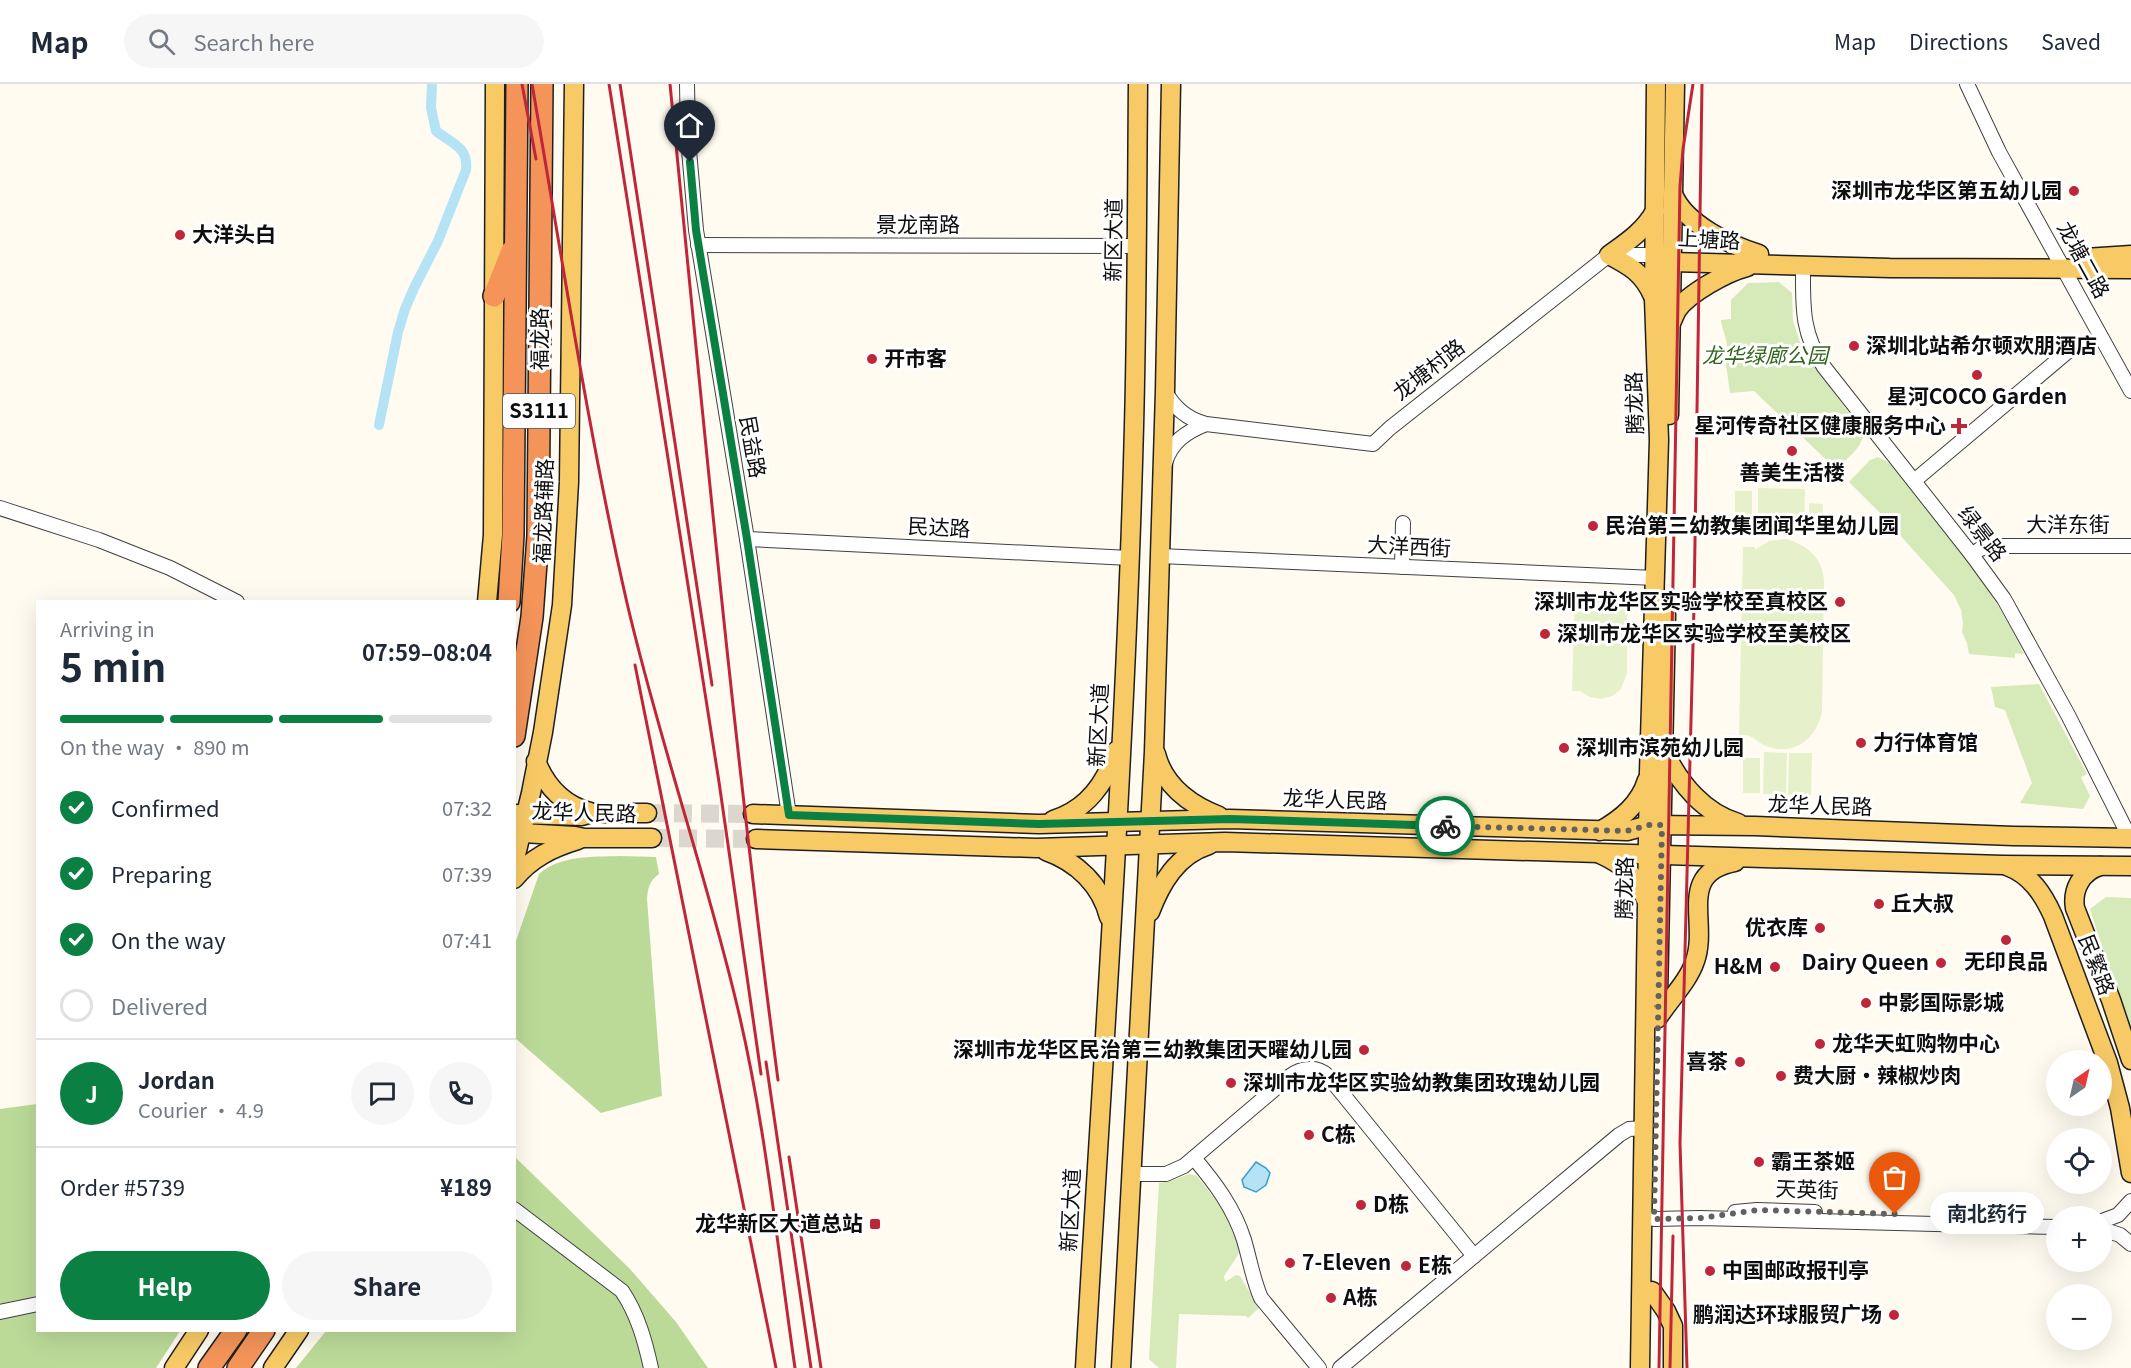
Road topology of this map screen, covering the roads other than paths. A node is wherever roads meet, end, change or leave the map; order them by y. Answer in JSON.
{"nodes":[{"id":1,"x":495,"y":84,"type":"edge"},
{"id":2,"x":517,"y":84,"type":"edge"},
{"id":3,"x":542,"y":84,"type":"edge"},
{"id":4,"x":574,"y":84,"type":"edge"},
{"id":5,"x":687,"y":84,"type":"edge"},
{"id":6,"x":1138,"y":84,"type":"edge"},
{"id":7,"x":1171,"y":84,"type":"edge"},
{"id":8,"x":1656,"y":84,"type":"edge"},
{"id":9,"x":1675,"y":84,"type":"edge"},
{"id":10,"x":1967,"y":84,"type":"edge"},
{"id":11,"x":1673,"y":194,"type":"junction"},
{"id":12,"x":1655,"y":211,"type":"junction"},
{"id":13,"x":516,"y":240,"type":"junction"},
{"id":14,"x":698,"y":245,"type":"junction"},
{"id":15,"x":1137,"y":246,"type":"junction"},
{"id":16,"x":1609,"y":255,"type":"junction"},
{"id":17,"x":2131,"y":255,"type":"edge"},
{"id":18,"x":1666,"y":257,"type":"junction"},
{"id":19,"x":1759,"y":259,"type":"junction"},
{"id":20,"x":2061,"y":264,"type":"junction"},
{"id":21,"x":1803,"y":266,"type":"junction"},
{"id":22,"x":2131,"y":269,"type":"edge"},
{"id":23,"x":494,"y":296,"type":"junction"},
{"id":24,"x":1654,"y":299,"type":"junction"},
{"id":25,"x":1671,"y":323,"type":"junction"},
{"id":26,"x":2072,"y":348,"type":"dead end"},
{"id":27,"x":1165,"y":391,"type":"junction"},
{"id":28,"x":2131,"y":392,"type":"edge"},
{"id":29,"x":1206,"y":424,"type":"junction"},
{"id":30,"x":1162,"y":471,"type":"junction"},
{"id":31,"x":1914,"y":481,"type":"junction"},
{"id":32,"x":0,"y":508,"type":"edge"},
{"id":33,"x":1404,"y":523,"type":"dead end"},
{"id":34,"x":747,"y":539,"type":"junction"},
{"id":35,"x":2131,"y":546,"type":"edge"},
{"id":36,"x":1972,"y":555,"type":"junction"},
{"id":37,"x":1160,"y":556,"type":"junction"},
{"id":38,"x":1130,"y":558,"type":"junction"},
{"id":39,"x":1402,"y":567,"type":"junction"},
{"id":40,"x":1655,"y":578,"type":"junction"},
{"id":41,"x":233,"y":600,"type":"edge"},
{"id":42,"x":488,"y":600,"type":"edge"},
{"id":43,"x":509,"y":600,"type":"edge"},
{"id":44,"x":516,"y":723,"type":"edge"},
{"id":45,"x":1121,"y":734,"type":"junction"},
{"id":46,"x":1154,"y":746,"type":"junction"},
{"id":47,"x":1664,"y":751,"type":"junction"},
{"id":48,"x":536,"y":761,"type":"junction"},
{"id":49,"x":1649,"y":772,"type":"junction"},
{"id":50,"x":592,"y":813,"type":"junction"},
{"id":51,"x":646,"y":813,"type":"tunnel mouth"},
{"id":52,"x":753,"y":814,"type":"tunnel mouth"},
{"id":53,"x":520,"y":815,"type":"edge"},
{"id":54,"x":789,"y":815,"type":"junction"},
{"id":55,"x":1230,"y":819,"type":"junction"},
{"id":56,"x":1150,"y":820,"type":"junction"},
{"id":57,"x":1117,"y":823,"type":"junction"},
{"id":58,"x":1039,"y":824,"type":"junction"},
{"id":59,"x":1656,"y":825,"type":"junction"},
{"id":60,"x":1755,"y":826,"type":"junction"},
{"id":61,"x":1600,"y":831,"type":"junction"},
{"id":62,"x":518,"y":832,"type":"edge"},
{"id":63,"x":584,"y":838,"type":"junction"},
{"id":64,"x":652,"y":838,"type":"tunnel mouth"},
{"id":65,"x":2131,"y":838,"type":"edge"},
{"id":66,"x":756,"y":839,"type":"tunnel mouth"},
{"id":67,"x":1225,"y":842,"type":"junction"},
{"id":68,"x":1149,"y":843,"type":"junction"},
{"id":69,"x":1116,"y":846,"type":"junction"},
{"id":70,"x":516,"y":848,"type":"edge"},
{"id":71,"x":1036,"y":848,"type":"junction"},
{"id":72,"x":1596,"y":853,"type":"junction"},
{"id":73,"x":1655,"y":854,"type":"junction"},
{"id":74,"x":1760,"y":857,"type":"junction"},
{"id":75,"x":2003,"y":865,"type":"junction"},
{"id":76,"x":2101,"y":866,"type":"junction"},
{"id":77,"x":2131,"y":866,"type":"edge"},
{"id":78,"x":516,"y":877,"type":"edge"},
{"id":79,"x":1647,"y":904,"type":"junction"},
{"id":80,"x":1112,"y":927,"type":"junction"},
{"id":81,"x":1144,"y":928,"type":"junction"},
{"id":82,"x":1657,"y":1019,"type":"junction"},
{"id":83,"x":2131,"y":1060,"type":"edge"},
{"id":84,"x":1644,"y":1128,"type":"junction"},
{"id":85,"x":1194,"y":1158,"type":"junction"},
{"id":86,"x":2131,"y":1173,"type":"edge"},
{"id":87,"x":1131,"y":1174,"type":"junction"},
{"id":88,"x":2131,"y":1201,"type":"edge"},
{"id":89,"x":516,"y":1211,"type":"edge"},
{"id":90,"x":2112,"y":1217,"type":"edge"},
{"id":91,"x":1700,"y":1218,"type":"junction"},
{"id":92,"x":1654,"y":1219,"type":"junction"},
{"id":93,"x":2046,"y":1220,"type":"edge"},
{"id":94,"x":2046,"y":1227,"type":"edge"},
{"id":95,"x":2112,"y":1232,"type":"edge"},
{"id":96,"x":2131,"y":1244,"type":"edge"},
{"id":97,"x":1474,"y":1256,"type":"junction"},
{"id":98,"x":1648,"y":1295,"type":"junction"},
{"id":99,"x":36,"y":1304,"type":"edge"},
{"id":100,"x":0,"y":1312,"type":"edge"},
{"id":101,"x":1123,"y":1329,"type":"junction"},
{"id":102,"x":198,"y":1332,"type":"edge"},
{"id":103,"x":235,"y":1332,"type":"edge"},
{"id":104,"x":263,"y":1332,"type":"edge"},
{"id":105,"x":298,"y":1332,"type":"edge"},
{"id":106,"x":174,"y":1368,"type":"edge"},
{"id":107,"x":209,"y":1368,"type":"edge"},
{"id":108,"x":238,"y":1368,"type":"edge"},
{"id":109,"x":273,"y":1368,"type":"edge"},
{"id":110,"x":651,"y":1368,"type":"edge"},
{"id":111,"x":1085,"y":1368,"type":"edge"},
{"id":112,"x":1121,"y":1368,"type":"edge"},
{"id":113,"x":1137,"y":1368,"type":"edge"},
{"id":114,"x":1319,"y":1368,"type":"edge"},
{"id":115,"x":1340,"y":1368,"type":"edge"},
{"id":116,"x":1640,"y":1368,"type":"edge"},
{"id":117,"x":1652,"y":1368,"type":"edge"},
{"id":118,"x":1673,"y":1368,"type":"edge"}],
"edges":[{"from":1,"to":23,"type":"main road"},
{"from":2,"to":13,"type":"highway","name":"福龙路","number":"S3111"},
{"from":3,"to":44,"type":"highway","name":"福龙路","number":"S3111"},
{"from":4,"to":48,"type":"main road","name":"福龙路辅路"},
{"from":5,"to":14,"type":"street","name":"民益路"},
{"from":6,"to":15,"type":"main road","name":"新区大道"},
{"from":7,"to":27,"type":"main road"},
{"from":8,"to":12,"type":"main road","name":"腾龙路"},
{"from":9,"to":11,"type":"main road","name":"腾龙路"},
{"from":10,"to":20,"type":"street","name":"龙塘二路"},
{"from":11,"to":18,"type":"main road","name":"腾龙路"},
{"from":11,"to":19,"type":"main road"},
{"from":12,"to":16,"type":"main road"},
{"from":12,"to":18,"type":"main road","name":"腾龙路"},
{"from":13,"to":23,"type":"highway"},
{"from":13,"to":43,"type":"highway","name":"福龙路","number":"S3111"},
{"from":14,"to":15,"type":"street","name":"景龙南路"},
{"from":14,"to":34,"type":"street","name":"民益路"},
{"from":15,"to":38,"type":"main road","name":"新区大道"},
{"from":16,"to":18,"type":"street"},
{"from":16,"to":24,"type":"main road"},
{"from":16,"to":29,"type":"street","name":"龙塘村路"},
{"from":17,"to":20,"type":"main road","name":"上塘路"},
{"from":18,"to":19,"type":"main road","name":"上塘路"},
{"from":18,"to":24,"type":"main road","name":"腾龙路"},
{"from":18,"to":25,"type":"main road","name":"腾龙路"},
{"from":19,"to":20,"type":"main road","name":"上塘路"},
{"from":19,"to":21,"type":"main road","name":"上塘路"},
{"from":19,"to":25,"type":"main road"},
{"from":20,"to":21,"type":"main road","name":"上塘路"},
{"from":20,"to":22,"type":"main road","name":"上塘路"},
{"from":20,"to":28,"type":"street","name":"龙塘二路"},
{"from":21,"to":31,"type":"street","name":"绿景路"},
{"from":23,"to":42,"type":"main road"},
{"from":24,"to":40,"type":"main road","name":"腾龙路"},
{"from":25,"to":47,"type":"main road","name":"腾龙路"},
{"from":26,"to":31,"type":"street"},
{"from":27,"to":29,"type":"street","name":"龙塘村路"},
{"from":27,"to":30,"type":"main road"},
{"from":29,"to":30,"type":"street"},
{"from":30,"to":37,"type":"main road"},
{"from":31,"to":36,"type":"street","name":"绿景路"},
{"from":32,"to":41,"type":"street"},
{"from":33,"to":39,"type":"street"},
{"from":34,"to":38,"type":"street","name":"民达路"},
{"from":34,"to":54,"type":"street","name":"民益路"},
{"from":35,"to":36,"type":"street","name":"大洋东街"},
{"from":36,"to":65,"type":"street","name":"绿景路"},
{"from":37,"to":39,"type":"street","name":"大洋西街"},
{"from":37,"to":46,"type":"main road"},
{"from":38,"to":45,"type":"main road","name":"新区大道"},
{"from":39,"to":40,"type":"street","name":"大洋西街"},
{"from":40,"to":49,"type":"main road","name":"腾龙路"},
{"from":45,"to":57,"type":"main road","name":"新区大道"},
{"from":45,"to":58,"type":"main road"},
{"from":46,"to":55,"type":"main road"},
{"from":46,"to":56,"type":"main road"},
{"from":47,"to":59,"type":"main road","name":"腾龙路"},
{"from":47,"to":60,"type":"main road"},
{"from":48,"to":50,"type":"main road"},
{"from":48,"to":53,"type":"main road","name":"福龙路辅路"},
{"from":49,"to":59,"type":"main road","name":"腾龙路"},
{"from":49,"to":61,"type":"main road"},
{"from":50,"to":51,"type":"main road","name":"龙华人民路"},
{"from":50,"to":53,"type":"main road","name":"龙华人民路"},
{"from":52,"to":54,"type":"main road","name":"龙华人民路"},
{"from":53,"to":62,"type":"main road","name":"福龙路辅路"},
{"from":54,"to":58,"type":"main road","name":"龙华人民路"},
{"from":55,"to":56,"type":"main road","name":"龙华人民路"},
{"from":55,"to":61,"type":"main road","name":"龙华人民路"},
{"from":56,"to":57,"type":"main road","name":"龙华人民路"},
{"from":56,"to":68,"type":"main road"},
{"from":57,"to":58,"type":"main road","name":"龙华人民路"},
{"from":57,"to":69,"type":"main road","name":"新区大道"},
{"from":59,"to":60,"type":"main road","name":"龙华人民路"},
{"from":59,"to":61,"type":"main road","name":"龙华人民路"},
{"from":59,"to":73,"type":"main road","name":"腾龙路"},
{"from":60,"to":65,"type":"main road","name":"龙华人民路"},
{"from":62,"to":63,"type":"main road","name":"龙华人民路"},
{"from":62,"to":70,"type":"main road","name":"福龙路辅路"},
{"from":63,"to":64,"type":"main road","name":"龙华人民路"},
{"from":63,"to":78,"type":"main road"},
{"from":66,"to":71,"type":"main road"},
{"from":67,"to":68,"type":"main road"},
{"from":67,"to":72,"type":"main road"},
{"from":67,"to":81,"type":"main road"},
{"from":68,"to":69,"type":"main road"},
{"from":68,"to":81,"type":"main road"},
{"from":69,"to":71,"type":"main road"},
{"from":69,"to":80,"type":"main road","name":"新区大道"},
{"from":71,"to":80,"type":"main road"},
{"from":72,"to":73,"type":"main road"},
{"from":72,"to":79,"type":"main road"},
{"from":73,"to":74,"type":"main road"},
{"from":73,"to":79,"type":"main road","name":"腾龙路"},
{"from":73,"to":82,"type":"main road","name":"腾龙路"},
{"from":74,"to":75,"type":"main road"},
{"from":74,"to":82,"type":"main road"},
{"from":75,"to":76,"type":"main road"},
{"from":75,"to":86,"type":"main road","name":"民繁路"},
{"from":76,"to":77,"type":"main road"},
{"from":76,"to":83,"type":"main road","name":"民繁路"},
{"from":79,"to":84,"type":"main road","name":"腾龙路"},
{"from":80,"to":111,"type":"main road","name":"新区大道"},
{"from":81,"to":87,"type":"main road"},
{"from":82,"to":92,"type":"main road","name":"腾龙路"},
{"from":84,"to":97,"type":"street"},
{"from":84,"to":98,"type":"main road","name":"腾龙路"},
{"from":85,"to":87,"type":"street"},
{"from":85,"to":97,"type":"street"},
{"from":85,"to":114,"type":"street"},
{"from":87,"to":101,"type":"main road"},
{"from":88,"to":90,"type":"street"},
{"from":89,"to":110,"type":"street"},
{"from":91,"to":92,"type":"street","name":"天英街"},
{"from":91,"to":93,"type":"street","name":"天英街"},
{"from":91,"to":94,"type":"street","name":"天英街"},
{"from":92,"to":98,"type":"main road","name":"腾龙路"},
{"from":95,"to":96,"type":"street"},
{"from":97,"to":115,"type":"street"},
{"from":98,"to":116,"type":"main road","name":"腾龙路"},
{"from":98,"to":117,"type":"main road","name":"腾龙路"},
{"from":98,"to":118,"type":"main road"},
{"from":99,"to":100,"type":"street"},
{"from":101,"to":112,"type":"main road"},
{"from":101,"to":113,"type":"main road"},
{"from":102,"to":106,"type":"main road"},
{"from":103,"to":107,"type":"highway"},
{"from":104,"to":108,"type":"highway"},
{"from":105,"to":109,"type":"main road"}]}
